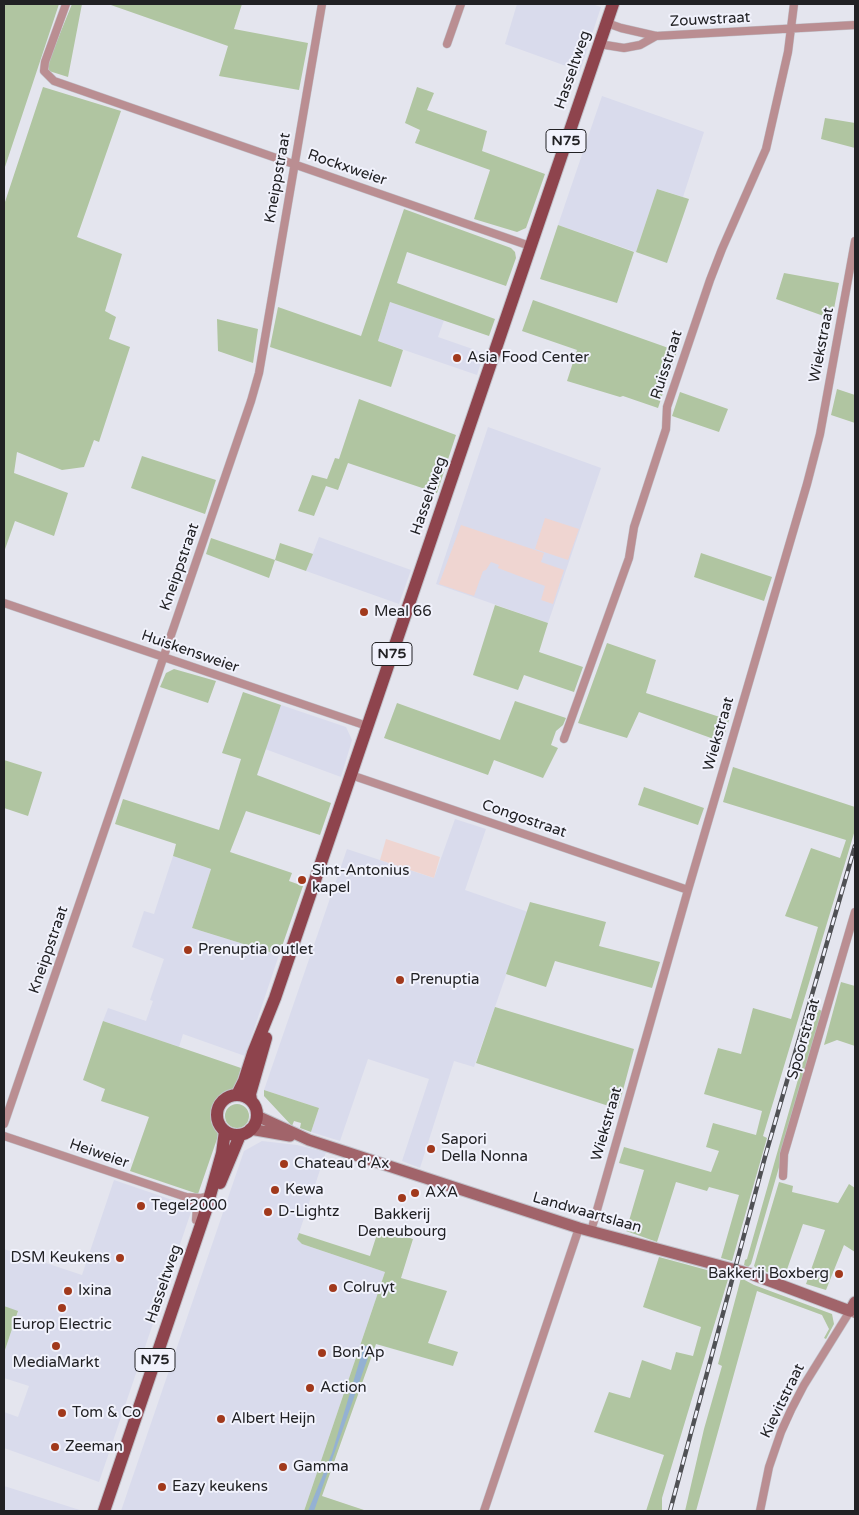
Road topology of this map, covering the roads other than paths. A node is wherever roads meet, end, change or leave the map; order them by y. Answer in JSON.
{"nodes":[{"id":1,"x":66,"y":4,"type":"edge"},
{"id":2,"x":322,"y":4,"type":"edge"},
{"id":3,"x":461,"y":4,"type":"edge"},
{"id":4,"x":613,"y":4,"type":"edge"},
{"id":5,"x":794,"y":4,"type":"edge"},
{"id":6,"x":607,"y":23,"type":"junction"},
{"id":7,"x":855,"y":25,"type":"edge"},
{"id":8,"x":790,"y":30,"type":"junction"},
{"id":9,"x":656,"y":36,"type":"junction"},
{"id":10,"x":447,"y":44,"type":"dead end"},
{"id":11,"x":599,"y":44,"type":"junction"},
{"id":12,"x":294,"y":164,"type":"junction"},
{"id":13,"x":855,"y":241,"type":"edge"},
{"id":14,"x":530,"y":246,"type":"junction"},
{"id":15,"x":4,"y":603,"type":"edge"},
{"id":16,"x":164,"y":657,"type":"junction"},
{"id":17,"x":367,"y":726,"type":"junction"},
{"id":18,"x":564,"y":739,"type":"dead end"},
{"id":19,"x":351,"y":775,"type":"junction"},
{"id":20,"x":688,"y":890,"type":"junction"},
{"id":21,"x":855,"y":912,"type":"edge"},
{"id":22,"x":275,"y":998,"type":"junction"},
{"id":23,"x":236,"y":1095,"type":"junction"},
{"id":24,"x":250,"y":1100,"type":"junction"},
{"id":25,"x":257,"y":1116,"type":"junction"},
{"id":26,"x":4,"y":1124,"type":"edge"},
{"id":27,"x":225,"y":1131,"type":"junction"},
{"id":28,"x":245,"y":1132,"type":"junction"},
{"id":29,"x":4,"y":1136,"type":"edge"},
{"id":30,"x":309,"y":1140,"type":"junction"},
{"id":31,"x":783,"y":1176,"type":"dead end"},
{"id":32,"x":211,"y":1192,"type":"junction"},
{"id":33,"x":186,"y":1197,"type":"junction"},
{"id":34,"x":206,"y":1210,"type":"junction"},
{"id":35,"x":199,"y":1221,"type":"junction"},
{"id":36,"x":579,"y":1228,"type":"junction"},
{"id":37,"x":591,"y":1231,"type":"junction"},
{"id":38,"x":853,"y":1309,"type":"edge"},
{"id":39,"x":104,"y":1511,"type":"edge"},
{"id":40,"x":484,"y":1511,"type":"edge"},
{"id":41,"x":760,"y":1511,"type":"edge"}],
"edges":[{"from":1,"to":12,"type":"street","name":"Rockxweier"},
{"from":2,"to":12,"type":"street","name":"Kneippstraat"},
{"from":3,"to":10,"type":"street"},
{"from":4,"to":6,"type":"main road","name":"Hasseltweg","number":"N75"},
{"from":5,"to":8,"type":"street","name":"Ruisstraat"},
{"from":6,"to":9,"type":"street","name":"Zouwstraat"},
{"from":6,"to":11,"type":"main road","name":"Hasseltweg","number":"N75"},
{"from":7,"to":8,"type":"street","name":"Zouwstraat"},
{"from":8,"to":9,"type":"street","name":"Zouwstraat"},
{"from":8,"to":18,"type":"street","name":"Ruisstraat"},
{"from":9,"to":11,"type":"street","name":"Zouwstraat"},
{"from":11,"to":14,"type":"main road","name":"Hasseltweg","number":"N75"},
{"from":12,"to":14,"type":"street","name":"Rockxweier"},
{"from":12,"to":16,"type":"street","name":"Kneippstraat"},
{"from":13,"to":20,"type":"street","name":"Wiekstraat"},
{"from":14,"to":17,"type":"main road","name":"Hasseltweg","number":"N75"},
{"from":15,"to":16,"type":"street","name":"Huiskensweier"},
{"from":16,"to":17,"type":"street","name":"Huiskensweier"},
{"from":16,"to":26,"type":"street","name":"Kneippstraat"},
{"from":17,"to":19,"type":"main road","name":"Hasseltweg","number":"N75"},
{"from":19,"to":20,"type":"street","name":"Congostraat"},
{"from":19,"to":22,"type":"main road","name":"Hasseltweg","number":"N75"},
{"from":20,"to":37,"type":"street","name":"Wiekstraat"},
{"from":21,"to":31,"type":"street","name":"Spoorstraat"},
{"from":22,"to":23,"type":"main road","name":"Hasseltweg","number":"N75"},
{"from":22,"to":24,"type":"main road","name":"Hasseltweg","number":"N75"},
{"from":23,"to":24,"type":"main road"},
{"from":23,"to":27,"type":"main road","name":"Hasseltweg","number":"N75"},
{"from":24,"to":25,"type":"main road"},
{"from":25,"to":28,"type":"main road","name":"Hasseltweg","number":"N75"},
{"from":25,"to":30,"type":"street","name":"Landwaartslaan"},
{"from":27,"to":28,"type":"main road"},
{"from":27,"to":32,"type":"main road","name":"Hasseltweg","number":"N75"},
{"from":28,"to":30,"type":"street","name":"Landwaartslaan"},
{"from":28,"to":34,"type":"main road","name":"Hasseltweg","number":"N75"},
{"from":29,"to":33,"type":"street","name":"Heiweier"},
{"from":30,"to":36,"type":"street","name":"Landwaartslaan"},
{"from":32,"to":33,"type":"street","name":"Heiweier"},
{"from":32,"to":34,"type":"main road","name":"Hasseltweg","number":"N75"},
{"from":33,"to":35,"type":"street"},
{"from":34,"to":35,"type":"main road","name":"Hasseltweg","number":"N75"},
{"from":35,"to":39,"type":"main road","name":"Hasseltweg","number":"N75"},
{"from":36,"to":37,"type":"street","name":"Landwaartslaan"},
{"from":36,"to":40,"type":"street"},
{"from":37,"to":38,"type":"street","name":"Landwaartslaan"},
{"from":38,"to":41,"type":"street","name":"Kievitstraat"}]}
